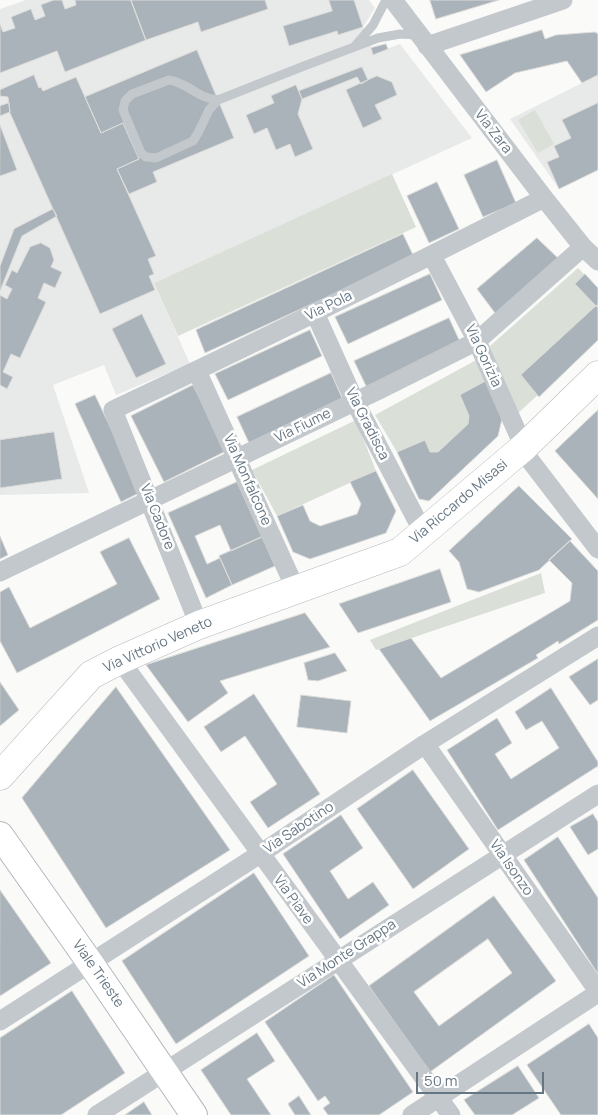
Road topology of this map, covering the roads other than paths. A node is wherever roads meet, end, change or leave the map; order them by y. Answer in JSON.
{"nodes":[{"id":1,"x":386,"y":0,"type":"edge"},
{"id":2,"x":393,"y":0,"type":"edge"},
{"id":3,"x":562,"y":0,"type":"edge"},
{"id":4,"x":423,"y":40,"type":"junction"},
{"id":5,"x":354,"y":48,"type":"junction"},
{"id":6,"x":218,"y":100,"type":"junction"},
{"id":7,"x":544,"y":198,"type":"junction"},
{"id":8,"x":583,"y":247,"type":"junction"},
{"id":9,"x":432,"y":256,"type":"junction"},
{"id":10,"x":598,"y":261,"type":"edge"},
{"id":11,"x":315,"y":313,"type":"junction"},
{"id":12,"x":477,"y":341,"type":"junction"},
{"id":13,"x":197,"y":371,"type":"junction"},
{"id":14,"x":598,"y":375,"type":"edge"},
{"id":15,"x":354,"y":402,"type":"junction"},
{"id":16,"x":113,"y":410,"type":"joint"},
{"id":17,"x":527,"y":453,"type":"junction"},
{"id":18,"x":237,"y":458,"type":"junction"},
{"id":19,"x":150,"y":500,"type":"junction"},
{"id":20,"x":423,"y":532,"type":"junction"},
{"id":21,"x":598,"y":549,"type":"edge"},
{"id":22,"x":0,"y":572,"type":"edge"},
{"id":23,"x":296,"y":590,"type":"junction"},
{"id":24,"x":199,"y":625,"type":"junction"},
{"id":25,"x":598,"y":636,"type":"edge"},
{"id":26,"x":120,"y":660,"type":"junction"},
{"id":27,"x":425,"y":744,"type":"junction"},
{"id":28,"x":0,"y":776,"type":"edge"},
{"id":29,"x":598,"y":794,"type":"edge"},
{"id":30,"x":0,"y":835,"type":"edge"},
{"id":31,"x":260,"y":854,"type":"junction"},
{"id":32,"x":502,"y":855,"type":"junction"},
{"id":33,"x":337,"y":960,"type":"junction"},
{"id":34,"x":90,"y":964,"type":"junction"},
{"id":35,"x":598,"y":992,"type":"edge"},
{"id":36,"x":0,"y":1021,"type":"edge"},
{"id":37,"x":164,"y":1072,"type":"junction"},
{"id":38,"x":438,"y":1098,"type":"junction"},
{"id":39,"x":97,"y":1115,"type":"edge"},
{"id":40,"x":194,"y":1115,"type":"edge"},
{"id":41,"x":412,"y":1115,"type":"edge"},
{"id":42,"x":450,"y":1115,"type":"edge"}],
"edges":[{"from":1,"to":5,"type":"lane"},
{"from":2,"to":4,"type":"street","name":"Via Zara"},
{"from":3,"to":4,"type":"street"},
{"from":4,"to":5,"type":"lane"},
{"from":4,"to":7,"type":"street","name":"Via Zara"},
{"from":5,"to":6,"type":"lane"},
{"from":6,"to":6,"type":"lane"},
{"from":7,"to":8,"type":"street","name":"Via Zara"},
{"from":7,"to":9,"type":"street","name":"Via Pola"},
{"from":8,"to":10,"type":"street","name":"Via Zara"},
{"from":8,"to":12,"type":"street","name":"Via Fiume"},
{"from":9,"to":11,"type":"street","name":"Via Pola"},
{"from":9,"to":12,"type":"street","name":"Via Gorizia"},
{"from":11,"to":13,"type":"street","name":"Via Pola"},
{"from":11,"to":15,"type":"street","name":"Via Gradisca"},
{"from":12,"to":15,"type":"street","name":"Via Fiume"},
{"from":12,"to":17,"type":"street","name":"Via Gorizia"},
{"from":13,"to":16,"type":"street","name":"Via Pola"},
{"from":13,"to":18,"type":"street","name":"Via Monfalcone"},
{"from":14,"to":17,"type":"main road","name":"Via Riccardo Misasi"},
{"from":15,"to":18,"type":"street","name":"Via Fiume"},
{"from":15,"to":20,"type":"street","name":"Via Gradisca"},
{"from":16,"to":19,"type":"street","name":"Via Cadore"},
{"from":17,"to":20,"type":"main road","name":"Via Riccardo Misasi"},
{"from":17,"to":21,"type":"street","name":"Via Gorizia"},
{"from":18,"to":19,"type":"street","name":"Via Fiume"},
{"from":18,"to":23,"type":"street","name":"Via Monfalcone"},
{"from":19,"to":22,"type":"street","name":"Via Fiume"},
{"from":19,"to":24,"type":"street","name":"Via Cadore"},
{"from":20,"to":23,"type":"main road","name":"Via Riccardo Misasi"},
{"from":23,"to":24,"type":"main road","name":"Via Vittorio Veneto"},
{"from":24,"to":26,"type":"main road","name":"Via Vittorio Veneto"},
{"from":25,"to":27,"type":"street","name":"Via Sabotino"},
{"from":26,"to":28,"type":"main road","name":"Via Vittorio Veneto"},
{"from":26,"to":31,"type":"street","name":"Via Piave"},
{"from":27,"to":31,"type":"street","name":"Via Sabotino"},
{"from":27,"to":32,"type":"street","name":"Via Isonzo"},
{"from":29,"to":32,"type":"street","name":"Via Monte Grappa"},
{"from":30,"to":34,"type":"street","name":"Viale Trieste"},
{"from":31,"to":33,"type":"street","name":"Via Piave"},
{"from":31,"to":34,"type":"street","name":"Via Sabotino"},
{"from":32,"to":33,"type":"street","name":"Via Monte Grappa"},
{"from":32,"to":35,"type":"street","name":"Via Isonzo"},
{"from":33,"to":37,"type":"street","name":"Via Monte Grappa"},
{"from":33,"to":38,"type":"street","name":"Via Piave"},
{"from":34,"to":36,"type":"street","name":"Via Sabotino"},
{"from":34,"to":37,"type":"street","name":"Viale Trieste"},
{"from":35,"to":38,"type":"street"},
{"from":37,"to":39,"type":"street","name":"Via Monte Grappa"},
{"from":37,"to":40,"type":"street","name":"Viale Trieste"},
{"from":38,"to":41,"type":"street"},
{"from":38,"to":42,"type":"street","name":"Via Piave"}]}
